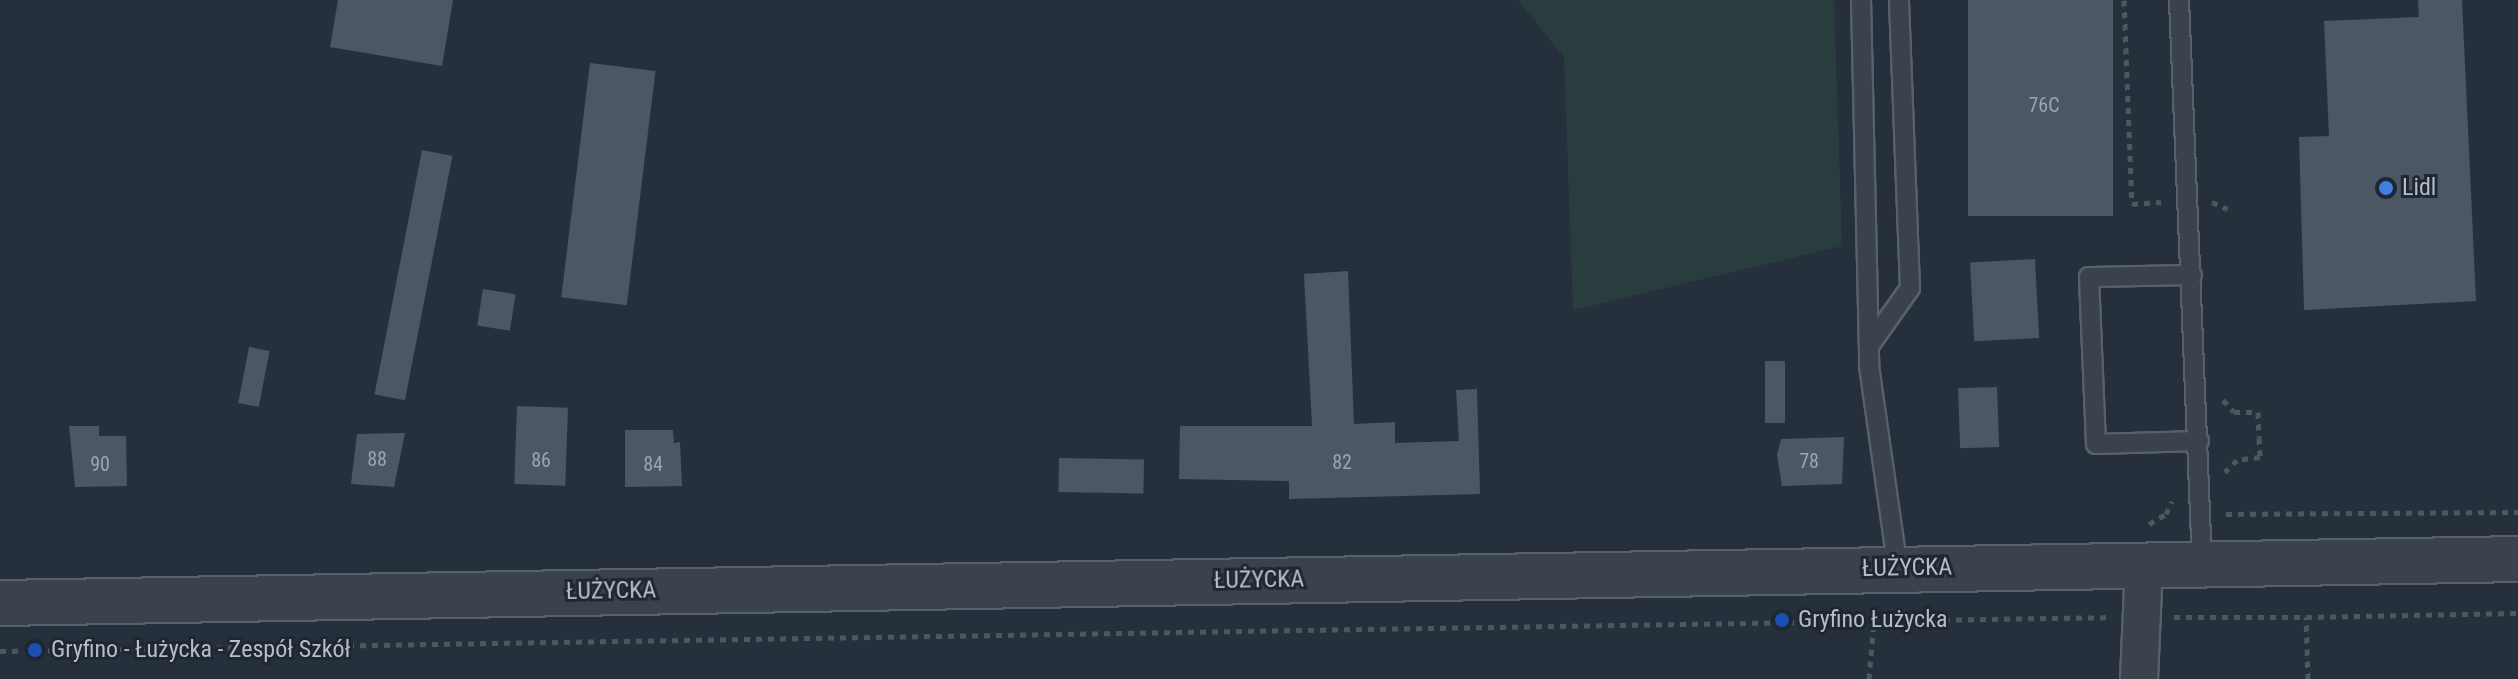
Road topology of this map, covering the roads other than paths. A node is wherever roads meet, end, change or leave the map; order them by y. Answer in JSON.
{"nodes":[{"id":1,"x":1861,"y":0,"type":"edge"},
{"id":2,"x":1899,"y":0,"type":"edge"},
{"id":3,"x":2179,"y":0,"type":"edge"},
{"id":4,"x":2192,"y":275,"type":"junction"},
{"id":5,"x":1869,"y":346,"type":"junction"},
{"id":6,"x":2199,"y":441,"type":"junction"},
{"id":7,"x":2518,"y":559,"type":"edge"},
{"id":8,"x":2202,"y":564,"type":"junction"},
{"id":9,"x":2144,"y":565,"type":"junction"},
{"id":10,"x":1898,"y":569,"type":"junction"},
{"id":11,"x":0,"y":603,"type":"edge"},
{"id":12,"x":2139,"y":679,"type":"edge"}],
"edges":[{"from":1,"to":5,"type":"lane"},
{"from":2,"to":5,"type":"lane"},
{"from":3,"to":4,"type":"lane"},
{"from":4,"to":6,"type":"lane"},
{"from":4,"to":6,"type":"lane"},
{"from":5,"to":10,"type":"lane"},
{"from":6,"to":8,"type":"lane"},
{"from":7,"to":8,"type":"street","name":"ŁUŻYCKA"},
{"from":8,"to":9,"type":"street","name":"ŁUŻYCKA"},
{"from":9,"to":10,"type":"street","name":"ŁUŻYCKA"},
{"from":9,"to":12,"type":"street"},
{"from":10,"to":11,"type":"street","name":"ŁUŻYCKA"}]}
